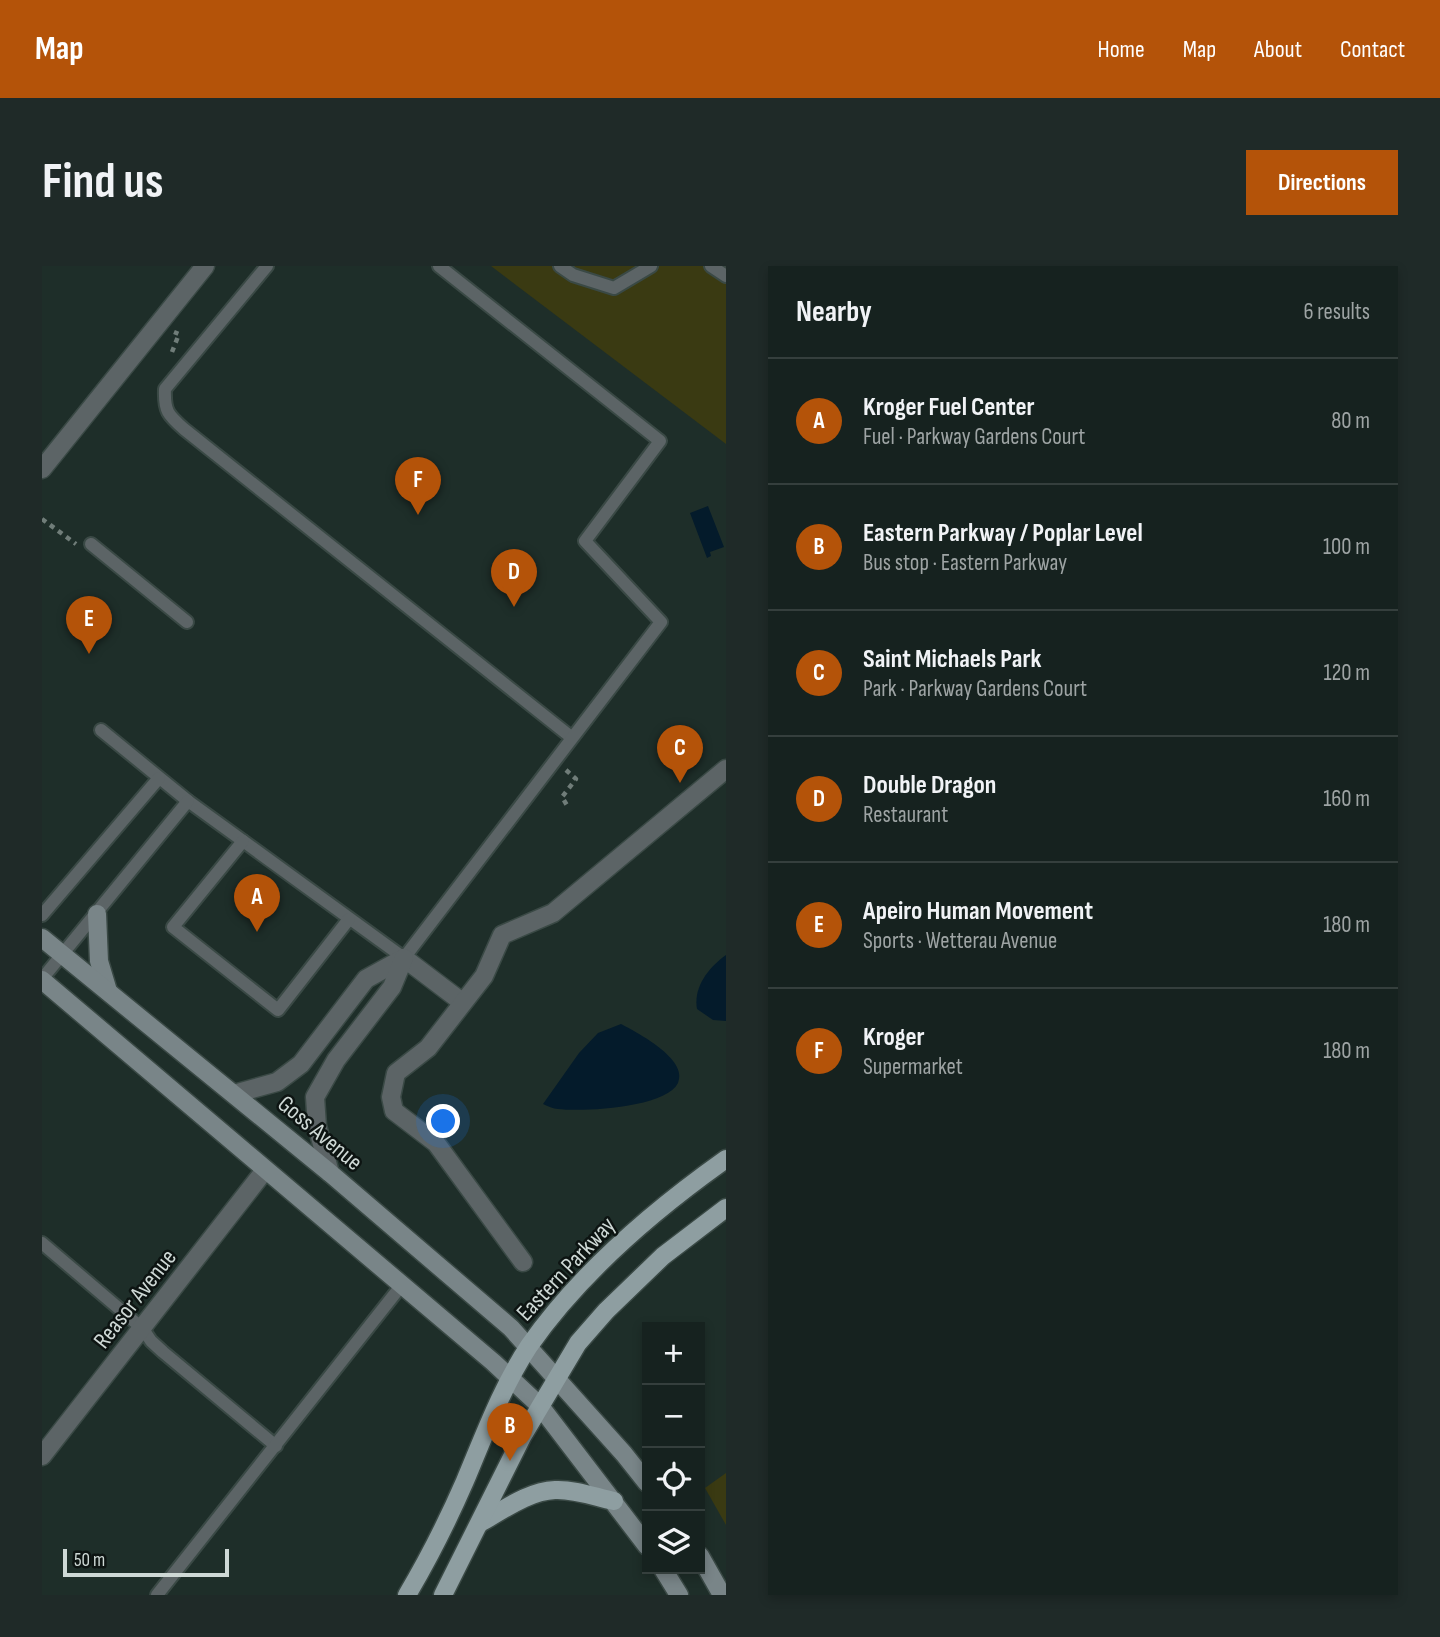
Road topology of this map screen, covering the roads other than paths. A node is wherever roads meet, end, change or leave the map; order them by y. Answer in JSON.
{"nodes":[{"id":1,"x":205,"y":266,"type":"edge"},
{"id":2,"x":267,"y":266,"type":"edge"},
{"id":3,"x":439,"y":266,"type":"edge"},
{"id":4,"x":560,"y":266,"type":"edge"},
{"id":5,"x":651,"y":266,"type":"edge"},
{"id":6,"x":711,"y":266,"type":"edge"},
{"id":7,"x":726,"y":276,"type":"edge"},
{"id":8,"x":42,"y":469,"type":"edge"},
{"id":9,"x":91,"y":544,"type":"road end"},
{"id":10,"x":187,"y":622,"type":"dead end"},
{"id":11,"x":101,"y":730,"type":"dead end"},
{"id":12,"x":571,"y":737,"type":"junction"},
{"id":13,"x":726,"y":769,"type":"edge"},
{"id":14,"x":159,"y":778,"type":"junction"},
{"id":15,"x":188,"y":801,"type":"junction"},
{"id":16,"x":243,"y":841,"type":"junction"},
{"id":17,"x":97,"y":914,"type":"junction"},
{"id":18,"x":42,"y":915,"type":"edge"},
{"id":19,"x":349,"y":919,"type":"junction"},
{"id":20,"x":42,"y":938,"type":"edge"},
{"id":21,"x":62,"y":954,"type":"junction"},
{"id":22,"x":404,"y":958,"type":"junction"},
{"id":23,"x":42,"y":980,"type":"edge"},
{"id":24,"x":108,"y":991,"type":"junction"},
{"id":25,"x":462,"y":1002,"type":"junction"},
{"id":26,"x":234,"y":1094,"type":"junction"},
{"id":27,"x":726,"y":1159,"type":"edge"},
{"id":28,"x":265,"y":1170,"type":"junction"},
{"id":29,"x":330,"y":1173,"type":"junction"},
{"id":30,"x":726,"y":1208,"type":"edge"},
{"id":31,"x":42,"y":1243,"type":"edge"},
{"id":32,"x":523,"y":1262,"type":"dead end"},
{"id":33,"x":401,"y":1286,"type":"junction"},
{"id":34,"x":143,"y":1329,"type":"junction"},
{"id":35,"x":528,"y":1347,"type":"junction"},
{"id":36,"x":556,"y":1378,"type":"junction"},
{"id":37,"x":511,"y":1380,"type":"junction"},
{"id":38,"x":540,"y":1406,"type":"junction"},
{"id":39,"x":276,"y":1446,"type":"junction"},
{"id":40,"x":42,"y":1456,"type":"edge"},
{"id":41,"x":642,"y":1477,"type":"edge"},
{"id":42,"x":614,"y":1501,"type":"junction"},
{"id":43,"x":480,"y":1523,"type":"junction"},
{"id":44,"x":642,"y":1539,"type":"edge"},
{"id":45,"x":705,"y":1565,"type":"edge"},
{"id":46,"x":666,"y":1574,"type":"edge"},
{"id":47,"x":157,"y":1595,"type":"edge"},
{"id":48,"x":407,"y":1595,"type":"edge"},
{"id":49,"x":443,"y":1595,"type":"edge"},
{"id":50,"x":679,"y":1595,"type":"edge"},
{"id":51,"x":722,"y":1595,"type":"edge"}],
"edges":[{"from":1,"to":8,"type":"street"},
{"from":2,"to":12,"type":"lane"},
{"from":3,"to":12,"type":"lane"},
{"from":4,"to":5,"type":"lane"},
{"from":6,"to":7,"type":"lane"},
{"from":9,"to":10,"type":"lane"},
{"from":11,"to":14,"type":"lane"},
{"from":12,"to":22,"type":"lane"},
{"from":13,"to":25,"type":"street"},
{"from":14,"to":15,"type":"lane"},
{"from":14,"to":18,"type":"lane"},
{"from":15,"to":16,"type":"lane"},
{"from":15,"to":17,"type":"lane"},
{"from":16,"to":19,"type":"lane"},
{"from":16,"to":19,"type":"lane"},
{"from":17,"to":21,"type":"lane"},
{"from":17,"to":24,"type":"main road"},
{"from":19,"to":22,"type":"lane"},
{"from":20,"to":21,"type":"main road","name":"Goss Avenue"},
{"from":21,"to":23,"type":"lane"},
{"from":21,"to":24,"type":"main road","name":"Goss Avenue"},
{"from":22,"to":25,"type":"street"},
{"from":22,"to":26,"type":"street"},
{"from":22,"to":29,"type":"street"},
{"from":23,"to":28,"type":"main road"},
{"from":24,"to":26,"type":"main road","name":"Goss Avenue"},
{"from":25,"to":32,"type":"street"},
{"from":26,"to":29,"type":"main road","name":"Goss Avenue"},
{"from":27,"to":35,"type":"main road","name":"Eastern Parkway"},
{"from":28,"to":33,"type":"main road"},
{"from":28,"to":34,"type":"street","name":"Reasor Avenue"},
{"from":29,"to":35,"type":"main road","name":"Goss Avenue"},
{"from":30,"to":36,"type":"main road"},
{"from":31,"to":34,"type":"lane"},
{"from":33,"to":37,"type":"main road"},
{"from":33,"to":39,"type":"lane"},
{"from":34,"to":39,"type":"lane"},
{"from":34,"to":40,"type":"street","name":"Reasor Avenue"},
{"from":35,"to":36,"type":"main road","name":"Goss Avenue"},
{"from":35,"to":37,"type":"main road","name":"Eastern Parkway"},
{"from":36,"to":38,"type":"main road"},
{"from":36,"to":41,"type":"main road","name":"Goss Avenue"},
{"from":37,"to":38,"type":"main road"},
{"from":37,"to":48,"type":"main road","name":"Eastern Parkway"},
{"from":38,"to":42,"type":"main road"},
{"from":38,"to":43,"type":"main road"},
{"from":39,"to":47,"type":"lane"},
{"from":42,"to":43,"type":"main road"},
{"from":42,"to":44,"type":"main road"},
{"from":43,"to":49,"type":"main road"},
{"from":45,"to":51,"type":"main road"},
{"from":46,"to":50,"type":"main road"}]}
